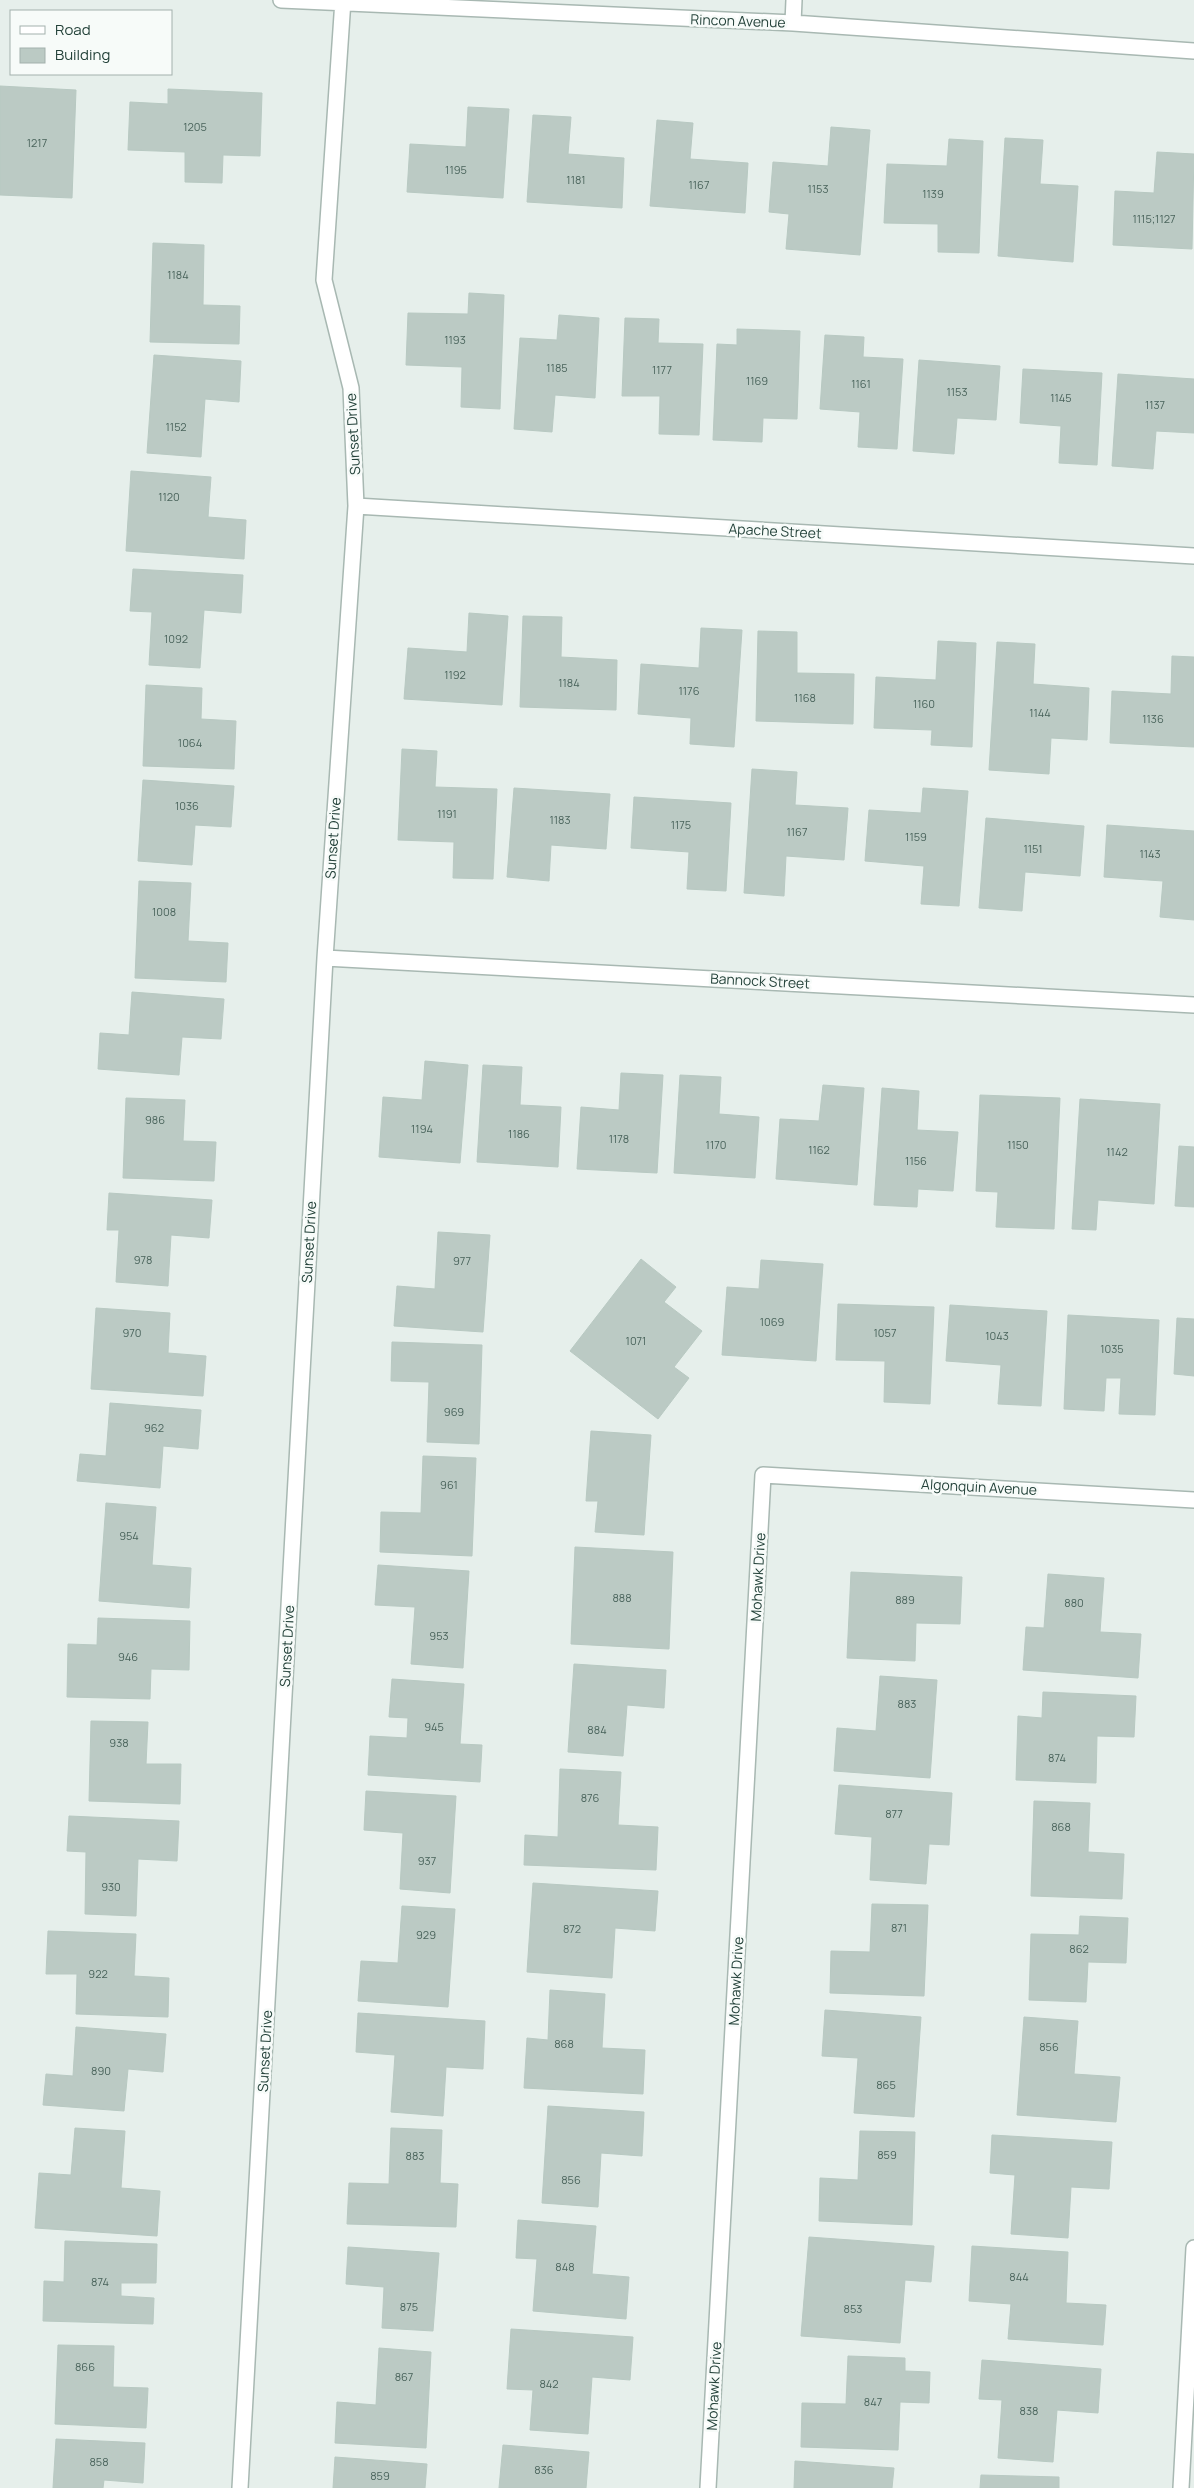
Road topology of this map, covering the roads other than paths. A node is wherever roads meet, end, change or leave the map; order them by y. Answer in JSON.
{"nodes":[{"id":1,"x":282,"y":0,"type":"edge"},
{"id":2,"x":794,"y":0,"type":"edge"},
{"id":3,"x":343,"y":2,"type":"edge"},
{"id":4,"x":793,"y":23,"type":"junction"},
{"id":5,"x":1194,"y":51,"type":"edge"},
{"id":6,"x":356,"y":506,"type":"junction"},
{"id":7,"x":1194,"y":556,"type":"edge"},
{"id":8,"x":325,"y":958,"type":"junction"},
{"id":9,"x":1194,"y":1005,"type":"edge"},
{"id":10,"x":763,"y":1475,"type":"joint"},
{"id":11,"x":1194,"y":1500,"type":"edge"},
{"id":12,"x":1194,"y":2248,"type":"edge"},
{"id":13,"x":240,"y":2488,"type":"edge"},
{"id":14,"x":708,"y":2488,"type":"edge"},
{"id":15,"x":1181,"y":2488,"type":"edge"}],
"edges":[{"from":1,"to":3,"type":"street","name":"Rincon Avenue"},
{"from":2,"to":4,"type":"street"},
{"from":3,"to":4,"type":"street","name":"Rincon Avenue"},
{"from":3,"to":6,"type":"street","name":"Sunset Drive"},
{"from":4,"to":5,"type":"street","name":"Rincon Avenue"},
{"from":6,"to":7,"type":"street","name":"Apache Street"},
{"from":6,"to":8,"type":"street","name":"Sunset Drive"},
{"from":8,"to":9,"type":"street","name":"Bannock Street"},
{"from":8,"to":13,"type":"street","name":"Sunset Drive"},
{"from":10,"to":11,"type":"street","name":"Algonquin Avenue"},
{"from":10,"to":14,"type":"street","name":"Mohawk Drive"},
{"from":12,"to":15,"type":"street"}]}
